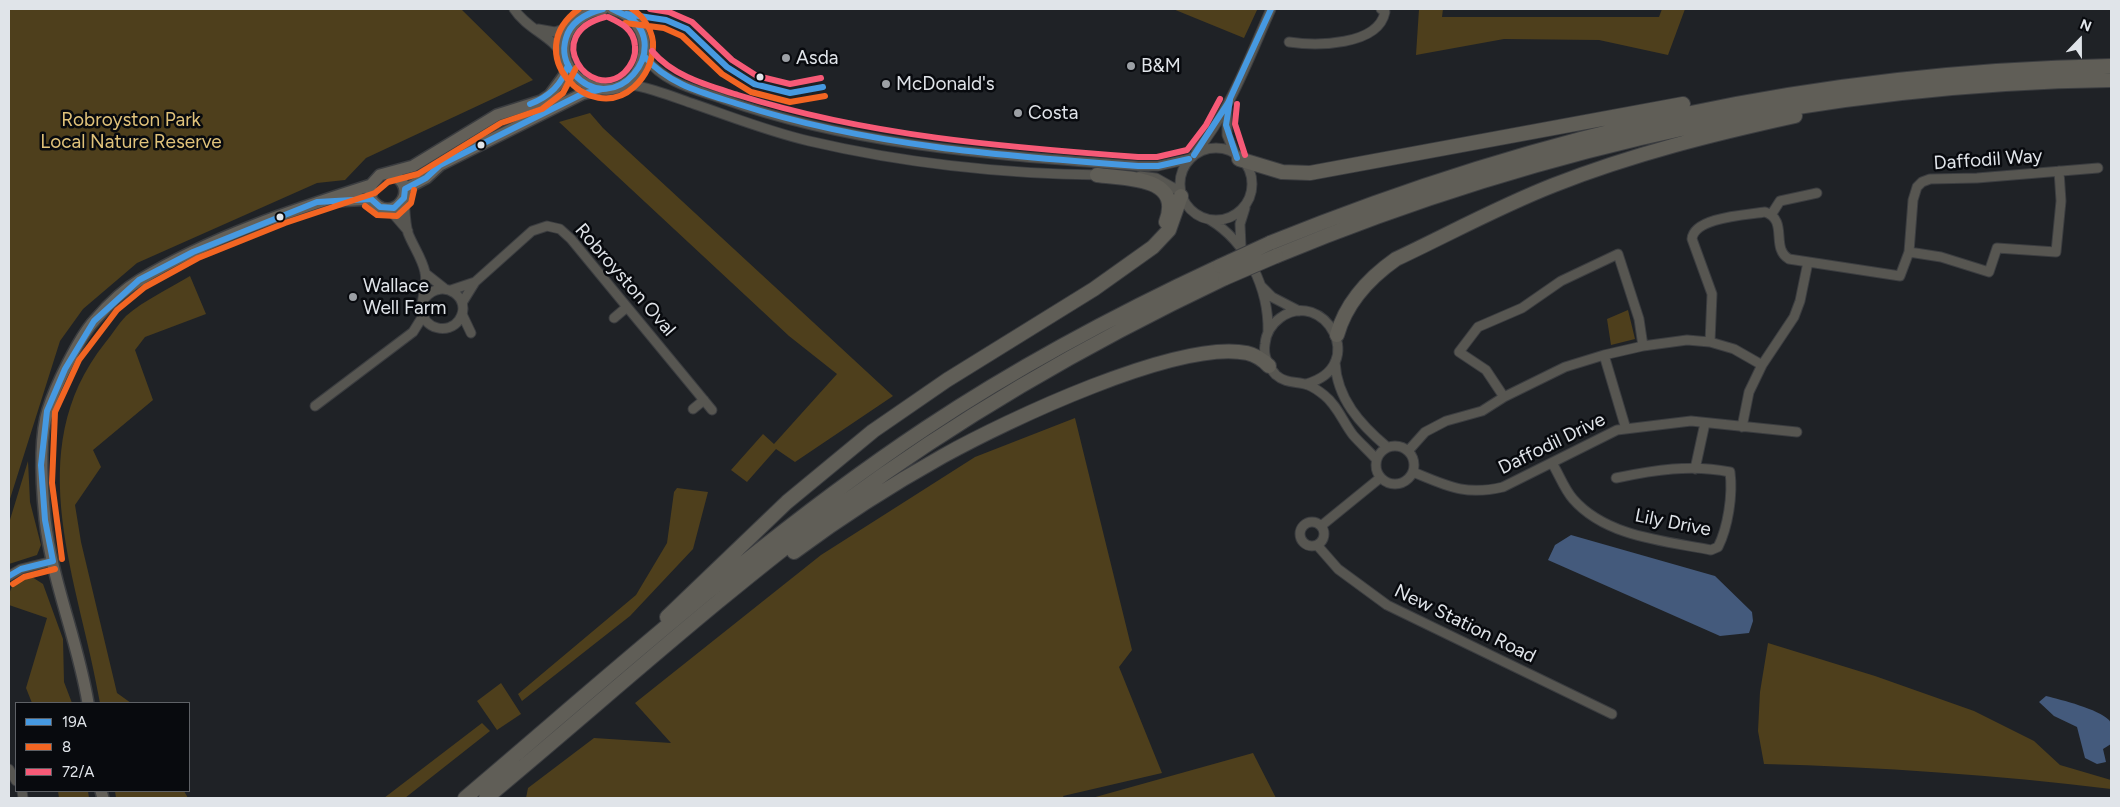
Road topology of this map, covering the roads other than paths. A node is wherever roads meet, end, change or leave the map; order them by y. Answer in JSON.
{"nodes":[{"id":1,"x":514,"y":9,"type":"edge"},
{"id":2,"x":581,"y":9,"type":"edge"},
{"id":3,"x":603,"y":9,"type":"edge"},
{"id":4,"x":1270,"y":9,"type":"edge"},
{"id":5,"x":1381,"y":9,"type":"edge"},
{"id":6,"x":618,"y":10,"type":"edge"},
{"id":7,"x":572,"y":25,"type":"junction"},
{"id":8,"x":530,"y":27,"type":"junction"},
{"id":9,"x":1289,"y":42,"type":"dead end"},
{"id":10,"x":645,"y":57,"type":"junction"},
{"id":11,"x":567,"y":62,"type":"junction"},
{"id":12,"x":2111,"y":66,"type":"edge"},
{"id":13,"x":2111,"y":80,"type":"edge"},
{"id":14,"x":625,"y":84,"type":"junction"},
{"id":15,"x":1841,"y":85,"type":"junction"},
{"id":16,"x":602,"y":89,"type":"junction"},
{"id":17,"x":1866,"y":97,"type":"junction"},
{"id":18,"x":1228,"y":103,"type":"junction"},
{"id":19,"x":1192,"y":157,"type":"junction"},
{"id":20,"x":1238,"y":158,"type":"junction"},
{"id":21,"x":2098,"y":168,"type":"dead end"},
{"id":22,"x":2058,"y":171,"type":"junction"},
{"id":23,"x":390,"y":174,"type":"junction"},
{"id":24,"x":1097,"y":175,"type":"junction"},
{"id":25,"x":371,"y":185,"type":"junction"},
{"id":26,"x":1817,"y":193,"type":"dead end"},
{"id":27,"x":404,"y":194,"type":"junction"},
{"id":28,"x":1180,"y":194,"type":"junction"},
{"id":29,"x":371,"y":198,"type":"junction"},
{"id":30,"x":317,"y":202,"type":"junction"},
{"id":31,"x":1245,"y":207,"type":"junction"},
{"id":32,"x":389,"y":209,"type":"junction"},
{"id":33,"x":1771,"y":214,"type":"junction"},
{"id":34,"x":1207,"y":218,"type":"junction"},
{"id":35,"x":408,"y":231,"type":"junction"},
{"id":36,"x":1153,"y":246,"type":"junction"},
{"id":37,"x":1241,"y":246,"type":"junction"},
{"id":38,"x":1273,"y":250,"type":"junction"},
{"id":39,"x":1909,"y":252,"type":"junction"},
{"id":40,"x":1808,"y":262,"type":"junction"},
{"id":41,"x":1222,"y":272,"type":"junction"},
{"id":42,"x":425,"y":273,"type":"junction"},
{"id":43,"x":475,"y":282,"type":"junction"},
{"id":44,"x":1260,"y":286,"type":"junction"},
{"id":45,"x":447,"y":289,"type":"junction"},
{"id":46,"x":424,"y":298,"type":"junction"},
{"id":47,"x":462,"y":303,"type":"junction"},
{"id":48,"x":628,"y":306,"type":"junction"},
{"id":49,"x":1301,"y":311,"type":"junction"},
{"id":50,"x":462,"y":314,"type":"junction"},
{"id":51,"x":423,"y":316,"type":"junction"},
{"id":52,"x":614,"y":318,"type":"dead end"},
{"id":53,"x":434,"y":327,"type":"junction"},
{"id":54,"x":452,"y":328,"type":"junction"},
{"id":55,"x":413,"y":332,"type":"junction"},
{"id":56,"x":1268,"y":332,"type":"junction"},
{"id":57,"x":1337,"y":335,"type":"junction"},
{"id":58,"x":1710,"y":342,"type":"junction"},
{"id":59,"x":1643,"y":346,"type":"junction"},
{"id":60,"x":1604,"y":355,"type":"junction"},
{"id":61,"x":1335,"y":362,"type":"junction"},
{"id":62,"x":1762,"y":365,"type":"junction"},
{"id":63,"x":1270,"y":366,"type":"junction"},
{"id":64,"x":1306,"y":384,"type":"junction"},
{"id":65,"x":1504,"y":397,"type":"junction"},
{"id":66,"x":704,"y":400,"type":"junction"},
{"id":67,"x":315,"y":406,"type":"dead end"},
{"id":68,"x":693,"y":409,"type":"dead end"},
{"id":69,"x":712,"y":410,"type":"dead end"},
{"id":70,"x":1705,"y":423,"type":"junction"},
{"id":71,"x":1742,"y":427,"type":"junction"},
{"id":72,"x":1626,"y":429,"type":"junction"},
{"id":73,"x":1797,"y":432,"type":"dead end"},
{"id":74,"x":1387,"y":447,"type":"junction"},
{"id":75,"x":1408,"y":451,"type":"junction"},
{"id":76,"x":1376,"y":459,"type":"junction"},
{"id":77,"x":1552,"y":462,"type":"junction"},
{"id":78,"x":1695,"y":469,"type":"junction"},
{"id":79,"x":1413,"y":472,"type":"junction"},
{"id":80,"x":1380,"y":478,"type":"junction"},
{"id":81,"x":1616,"y":478,"type":"dead end"},
{"id":82,"x":1321,"y":526,"type":"junction"},
{"id":83,"x":1317,"y":545,"type":"junction"},
{"id":84,"x":52,"y":561,"type":"junction"},
{"id":85,"x":9,"y":576,"type":"edge"},
{"id":86,"x":642,"y":667,"type":"junction"},
{"id":87,"x":584,"y":698,"type":"junction"},
{"id":88,"x":88,"y":702,"type":"edge"},
{"id":89,"x":1612,"y":714,"type":"dead end"},
{"id":90,"x":465,"y":798,"type":"edge"},
{"id":91,"x":486,"y":798,"type":"edge"}],
"edges":[{"from":1,"to":8,"type":"street"},
{"from":2,"to":7,"type":"main road"},
{"from":3,"to":7,"type":"main road"},
{"from":4,"to":18,"type":"street"},
{"from":5,"to":9,"type":"street"},
{"from":6,"to":10,"type":"main road"},
{"from":7,"to":8,"type":"street"},
{"from":7,"to":11,"type":"main road"},
{"from":8,"to":11,"type":"street"},
{"from":10,"to":14,"type":"main road"},
{"from":10,"to":19,"type":"street"},
{"from":11,"to":16,"type":"main road"},
{"from":11,"to":23,"type":"main road"},
{"from":12,"to":15,"type":"highway"},
{"from":13,"to":17,"type":"highway"},
{"from":14,"to":16,"type":"main road"},
{"from":14,"to":24,"type":"street"},
{"from":15,"to":20,"type":"highway"},
{"from":15,"to":38,"type":"highway"},
{"from":16,"to":27,"type":"main road"},
{"from":17,"to":38,"type":"highway"},
{"from":17,"to":57,"type":"highway"},
{"from":18,"to":19,"type":"street"},
{"from":18,"to":20,"type":"street"},
{"from":19,"to":20,"type":"street"},
{"from":19,"to":28,"type":"street"},
{"from":20,"to":31,"type":"street"},
{"from":21,"to":22,"type":"street","name":"Daffodil Way"},
{"from":22,"to":39,"type":"street","name":"Daffodil Way"},
{"from":22,"to":39,"type":"street"},
{"from":23,"to":25,"type":"main road"},
{"from":23,"to":27,"type":"main road"},
{"from":24,"to":28,"type":"street"},
{"from":24,"to":36,"type":"highway"},
{"from":25,"to":29,"type":"main road"},
{"from":25,"to":30,"type":"main road"},
{"from":26,"to":33,"type":"street"},
{"from":27,"to":32,"type":"main road"},
{"from":27,"to":35,"type":"street"},
{"from":28,"to":34,"type":"street"},
{"from":28,"to":36,"type":"highway"},
{"from":29,"to":30,"type":"main road"},
{"from":29,"to":32,"type":"main road"},
{"from":30,"to":84,"type":"main road"},
{"from":31,"to":34,"type":"street"},
{"from":31,"to":37,"type":"street"},
{"from":32,"to":35,"type":"street"},
{"from":33,"to":40,"type":"street"},
{"from":33,"to":58,"type":"street"},
{"from":34,"to":37,"type":"street"},
{"from":35,"to":42,"type":"street"},
{"from":36,"to":87,"type":"highway"},
{"from":37,"to":44,"type":"street"},
{"from":38,"to":41,"type":"highway","bridge":true},
{"from":39,"to":40,"type":"street"},
{"from":40,"to":62,"type":"street"},
{"from":41,"to":86,"type":"highway"},
{"from":41,"to":87,"type":"highway"},
{"from":42,"to":45,"type":"street"},
{"from":42,"to":46,"type":"street"},
{"from":43,"to":45,"type":"street"},
{"from":43,"to":47,"type":"street"},
{"from":43,"to":48,"type":"street","name":"Robroyston Oval"},
{"from":44,"to":49,"type":"street"},
{"from":44,"to":56,"type":"street"},
{"from":45,"to":46,"type":"street"},
{"from":45,"to":47,"type":"street"},
{"from":46,"to":51,"type":"street"},
{"from":47,"to":50,"type":"street"},
{"from":48,"to":52,"type":"street"},
{"from":48,"to":66,"type":"street","name":"Robroyston Oval"},
{"from":49,"to":56,"type":"street"},
{"from":49,"to":57,"type":"street"},
{"from":50,"to":54,"type":"street"},
{"from":50,"to":54,"type":"street"},
{"from":51,"to":53,"type":"street"},
{"from":51,"to":55,"type":"street"},
{"from":53,"to":54,"type":"street"},
{"from":53,"to":55,"type":"street"},
{"from":55,"to":67,"type":"street"},
{"from":56,"to":63,"type":"street"},
{"from":57,"to":61,"type":"street"},
{"from":58,"to":59,"type":"street"},
{"from":58,"to":62,"type":"street"},
{"from":59,"to":60,"type":"street"},
{"from":59,"to":65,"type":"street"},
{"from":60,"to":65,"type":"street"},
{"from":60,"to":72,"type":"street"},
{"from":61,"to":64,"type":"street"},
{"from":61,"to":74,"type":"street"},
{"from":62,"to":71,"type":"street"},
{"from":63,"to":64,"type":"street"},
{"from":63,"to":86,"type":"highway"},
{"from":64,"to":76,"type":"street"},
{"from":65,"to":75,"type":"street"},
{"from":66,"to":68,"type":"street"},
{"from":66,"to":69,"type":"street","name":"Robroyston Oval"},
{"from":70,"to":71,"type":"street","name":"Daffodil Drive"},
{"from":70,"to":72,"type":"street","name":"Daffodil Drive"},
{"from":70,"to":78,"type":"street"},
{"from":71,"to":73,"type":"street","name":"Daffodil Drive"},
{"from":72,"to":77,"type":"street","name":"Daffodil Drive"},
{"from":74,"to":75,"type":"street"},
{"from":74,"to":76,"type":"street"},
{"from":75,"to":79,"type":"street"},
{"from":76,"to":80,"type":"street"},
{"from":77,"to":78,"type":"street","name":"Lily Drive"},
{"from":77,"to":79,"type":"street","name":"Daffodil Drive"},
{"from":78,"to":81,"type":"street","name":"Lily Drive"},
{"from":79,"to":80,"type":"street"},
{"from":80,"to":82,"type":"street"},
{"from":82,"to":83,"type":"street"},
{"from":82,"to":83,"type":"street"},
{"from":83,"to":89,"type":"street","name":"New Station Road"},
{"from":84,"to":85,"type":"street"},
{"from":84,"to":88,"type":"main road"},
{"from":86,"to":91,"type":"highway"},
{"from":87,"to":90,"type":"highway"}]}
